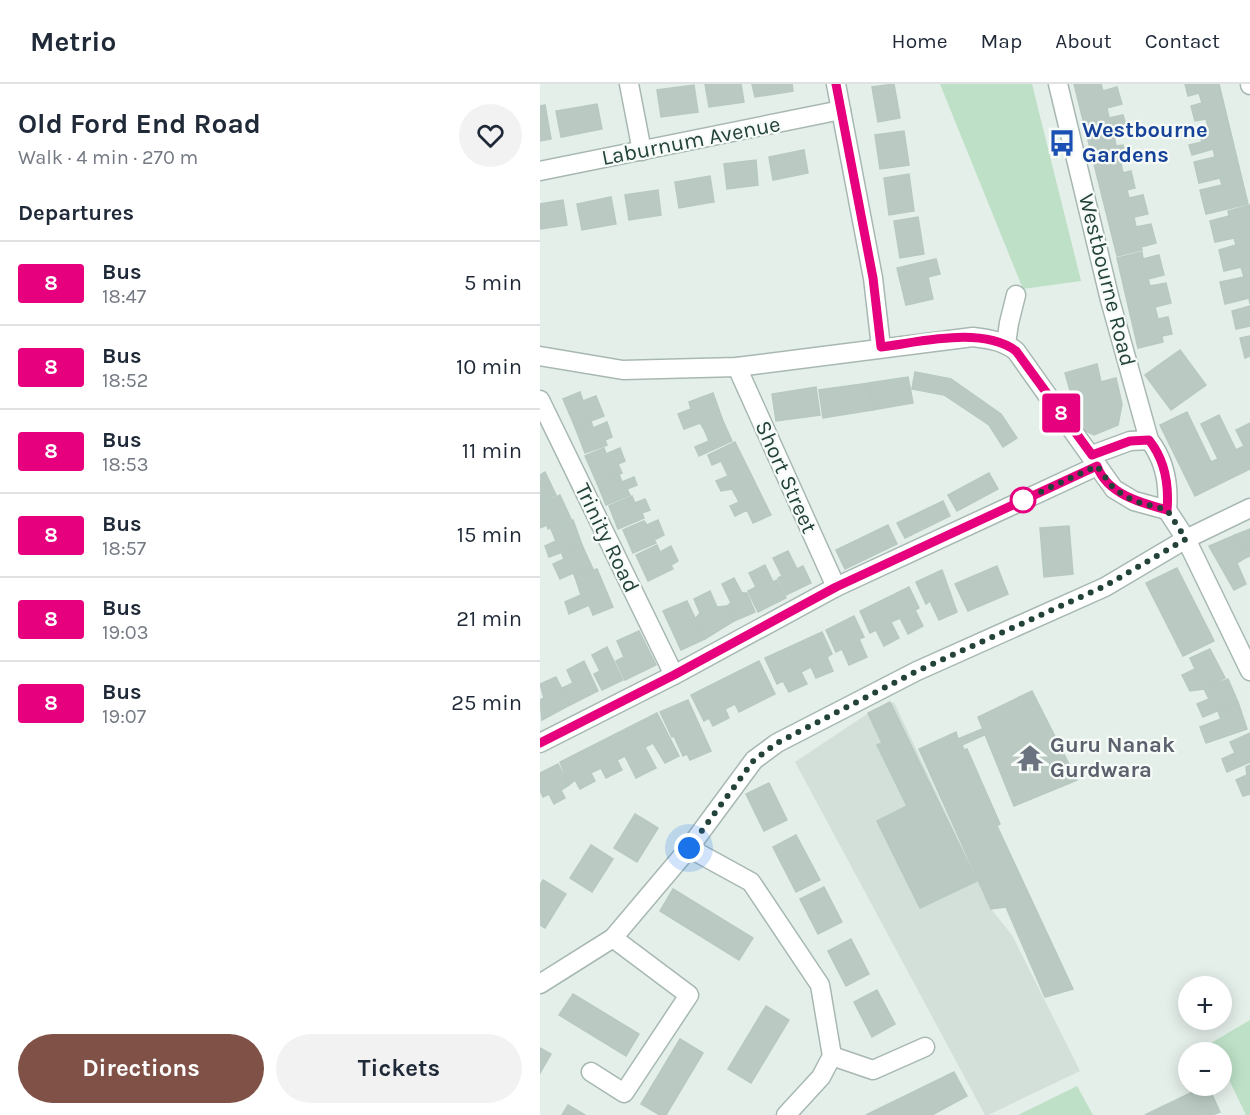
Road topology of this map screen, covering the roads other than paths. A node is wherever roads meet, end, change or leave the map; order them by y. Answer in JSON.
{"nodes":[{"id":1,"x":629,"y":84,"type":"edge"},
{"id":2,"x":836,"y":84,"type":"edge"},
{"id":3,"x":1058,"y":84,"type":"edge"},
{"id":4,"x":841,"y":110,"type":"junction"},
{"id":5,"x":642,"y":151,"type":"junction"},
{"id":6,"x":540,"y":171,"type":"edge"},
{"id":7,"x":1016,"y":296,"type":"dead end"},
{"id":8,"x":1006,"y":344,"type":"junction"},
{"id":9,"x":881,"y":347,"type":"junction"},
{"id":10,"x":540,"y":356,"type":"edge"},
{"id":11,"x":737,"y":367,"type":"junction"},
{"id":12,"x":540,"y":400,"type":"edge"},
{"id":13,"x":1149,"y":440,"type":"junction"},
{"id":14,"x":1094,"y":461,"type":"junction"},
{"id":15,"x":1250,"y":508,"type":"edge"},
{"id":16,"x":1167,"y":510,"type":"junction"},
{"id":17,"x":1186,"y":539,"type":"junction"},
{"id":18,"x":836,"y":587,"type":"junction"},
{"id":19,"x":1250,"y":671,"type":"edge"},
{"id":20,"x":674,"y":675,"type":"junction"},
{"id":21,"x":540,"y":743,"type":"edge"},
{"id":22,"x":689,"y":848,"type":"junction"},
{"id":23,"x":613,"y":938,"type":"junction"},
{"id":24,"x":540,"y":984,"type":"edge"},
{"id":25,"x":926,"y":1047,"type":"dead end"},
{"id":26,"x":832,"y":1056,"type":"junction"},
{"id":27,"x":591,"y":1072,"type":"dead end"},
{"id":28,"x":786,"y":1115,"type":"edge"}],
"edges":[{"from":1,"to":5,"type":"street"},
{"from":2,"to":4,"type":"street"},
{"from":3,"to":13,"type":"street","name":"Westbourne Road"},
{"from":4,"to":5,"type":"street","name":"Laburnum Avenue"},
{"from":4,"to":9,"type":"street"},
{"from":5,"to":6,"type":"street","name":"Laburnum Avenue"},
{"from":7,"to":8,"type":"street"},
{"from":8,"to":9,"type":"street"},
{"from":8,"to":14,"type":"street"},
{"from":9,"to":11,"type":"street"},
{"from":10,"to":11,"type":"street"},
{"from":11,"to":18,"type":"street","name":"Short Street"},
{"from":12,"to":20,"type":"street","name":"Trinity Road"},
{"from":13,"to":14,"type":"street"},
{"from":13,"to":16,"type":"street","name":"Westbourne Road"},
{"from":14,"to":16,"type":"street"},
{"from":14,"to":18,"type":"street"},
{"from":15,"to":17,"type":"street"},
{"from":16,"to":17,"type":"street"},
{"from":17,"to":19,"type":"street"},
{"from":17,"to":22,"type":"street"},
{"from":18,"to":20,"type":"street"},
{"from":20,"to":21,"type":"street"},
{"from":22,"to":23,"type":"street"},
{"from":22,"to":26,"type":"street"},
{"from":23,"to":24,"type":"street"},
{"from":23,"to":27,"type":"street"},
{"from":25,"to":26,"type":"street"},
{"from":26,"to":28,"type":"street"}]}
